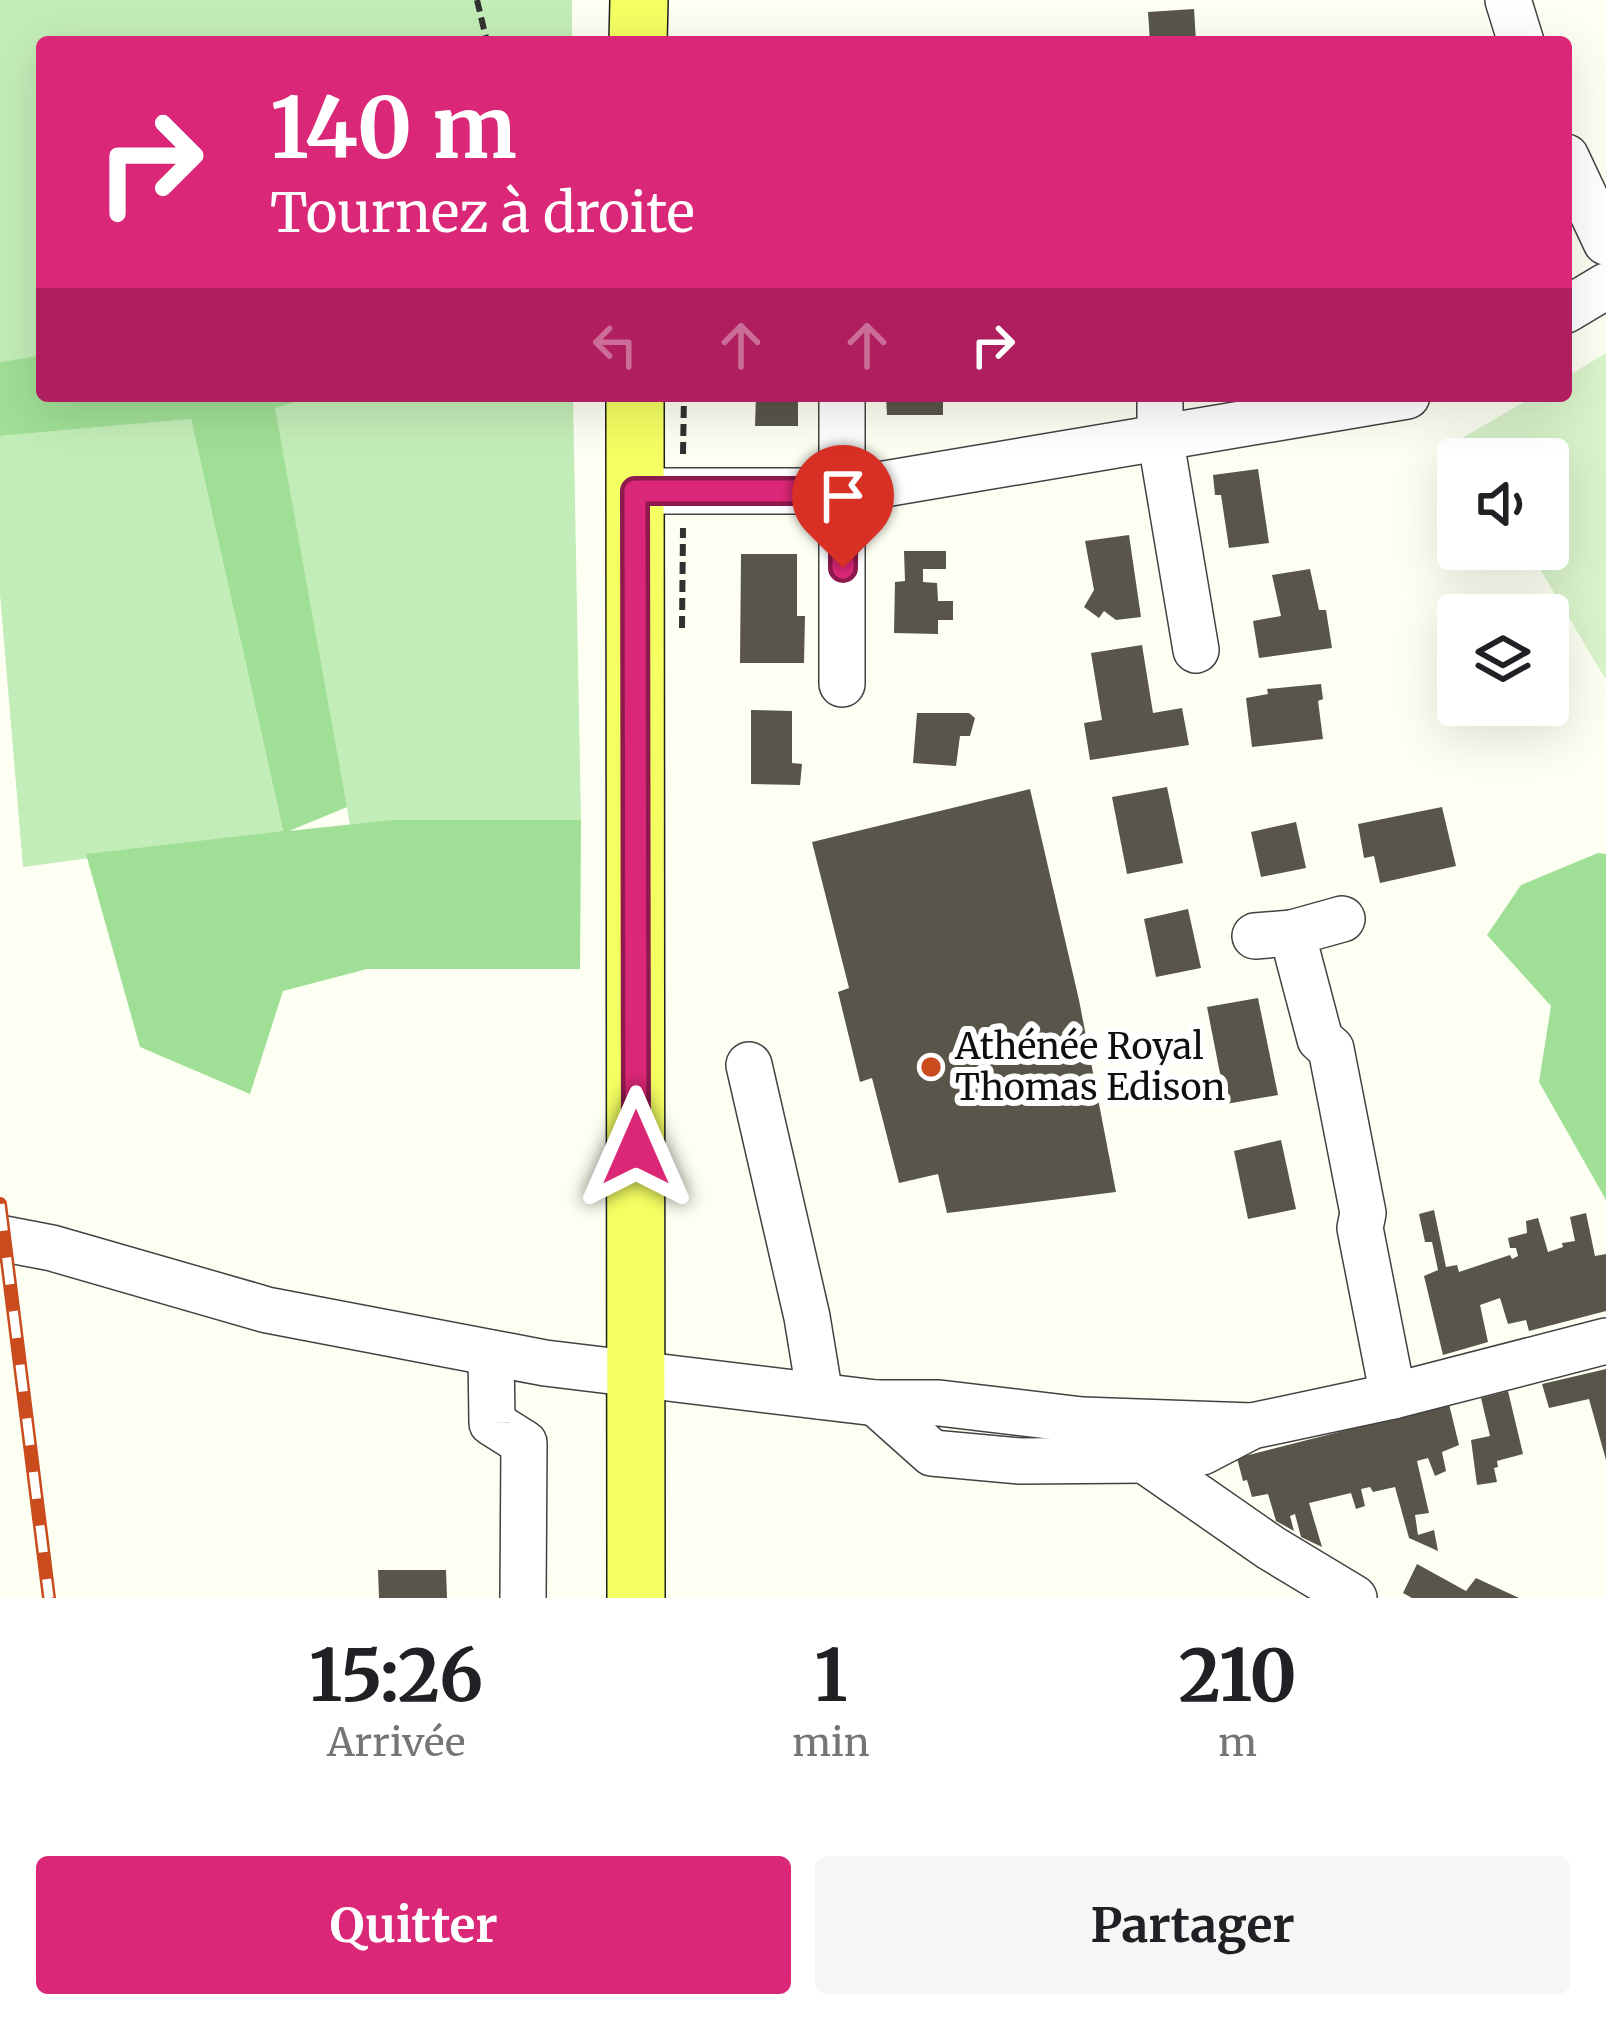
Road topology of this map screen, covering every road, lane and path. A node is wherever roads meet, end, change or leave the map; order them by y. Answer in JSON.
{"nodes":[{"id":1,"x":477,"y":0,"type":"edge"},
{"id":2,"x":638,"y":0,"type":"edge"},
{"id":3,"x":1508,"y":0,"type":"edge"},
{"id":4,"x":486,"y":36,"type":"edge"},
{"id":5,"x":638,"y":36,"type":"edge"},
{"id":6,"x":1520,"y":36,"type":"edge"},
{"id":7,"x":1572,"y":170,"type":"edge"},
{"id":8,"x":1606,"y":242,"type":"edge"},
{"id":9,"x":1606,"y":286,"type":"edge"},
{"id":10,"x":1572,"y":306,"type":"edge"},
{"id":11,"x":635,"y":402,"type":"edge"},
{"id":12,"x":842,"y":402,"type":"edge"},
{"id":13,"x":1371,"y":402,"type":"edge"},
{"id":14,"x":1160,"y":416,"type":"edge"},
{"id":15,"x":635,"y":491,"type":"junction"},
{"id":16,"x":843,"y":491,"type":"junction"},
{"id":17,"x":1196,"y":650,"type":"dead end"},
{"id":18,"x":842,"y":684,"type":"dead end"},
{"id":19,"x":1342,"y":920,"type":"dead end"},
{"id":20,"x":749,"y":1064,"type":"dead end"},
{"id":21,"x":0,"y":1238,"type":"edge"},
{"id":22,"x":1606,"y":1341,"type":"edge"},
{"id":23,"x":491,"y":1353,"type":"junction"},
{"id":24,"x":636,"y":1374,"type":"junction"},
{"id":25,"x":820,"y":1396,"type":"junction"},
{"id":26,"x":1394,"y":1396,"type":"junction"},
{"id":27,"x":876,"y":1403,"type":"junction"},
{"id":28,"x":1082,"y":1420,"type":"junction"},
{"id":29,"x":1252,"y":1426,"type":"junction"},
{"id":30,"x":1146,"y":1460,"type":"junction"},
{"id":31,"x":523,"y":1598,"type":"edge"},
{"id":32,"x":636,"y":1598,"type":"edge"},
{"id":33,"x":1354,"y":1598,"type":"edge"}],
"edges":[{"from":1,"to":4,"type":"path"},
{"from":2,"to":5,"type":"main road"},
{"from":3,"to":6,"type":"street"},
{"from":7,"to":8,"type":"street"},
{"from":9,"to":10,"type":"street"},
{"from":11,"to":15,"type":"main road"},
{"from":12,"to":16,"type":"street"},
{"from":13,"to":14,"type":"street"},
{"from":14,"to":16,"type":"street"},
{"from":14,"to":17,"type":"street"},
{"from":15,"to":16,"type":"street"},
{"from":15,"to":24,"type":"main road"},
{"from":16,"to":18,"type":"street"},
{"from":19,"to":26,"type":"street"},
{"from":20,"to":25,"type":"street"},
{"from":21,"to":23,"type":"street"},
{"from":22,"to":26,"type":"street"},
{"from":23,"to":24,"type":"street"},
{"from":23,"to":31,"type":"street"},
{"from":24,"to":25,"type":"street"},
{"from":24,"to":32,"type":"main road"},
{"from":25,"to":27,"type":"street"},
{"from":26,"to":29,"type":"street"},
{"from":27,"to":28,"type":"street"},
{"from":27,"to":30,"type":"street"},
{"from":28,"to":29,"type":"street"},
{"from":28,"to":30,"type":"street"},
{"from":29,"to":30,"type":"street"},
{"from":30,"to":33,"type":"street"}]}
